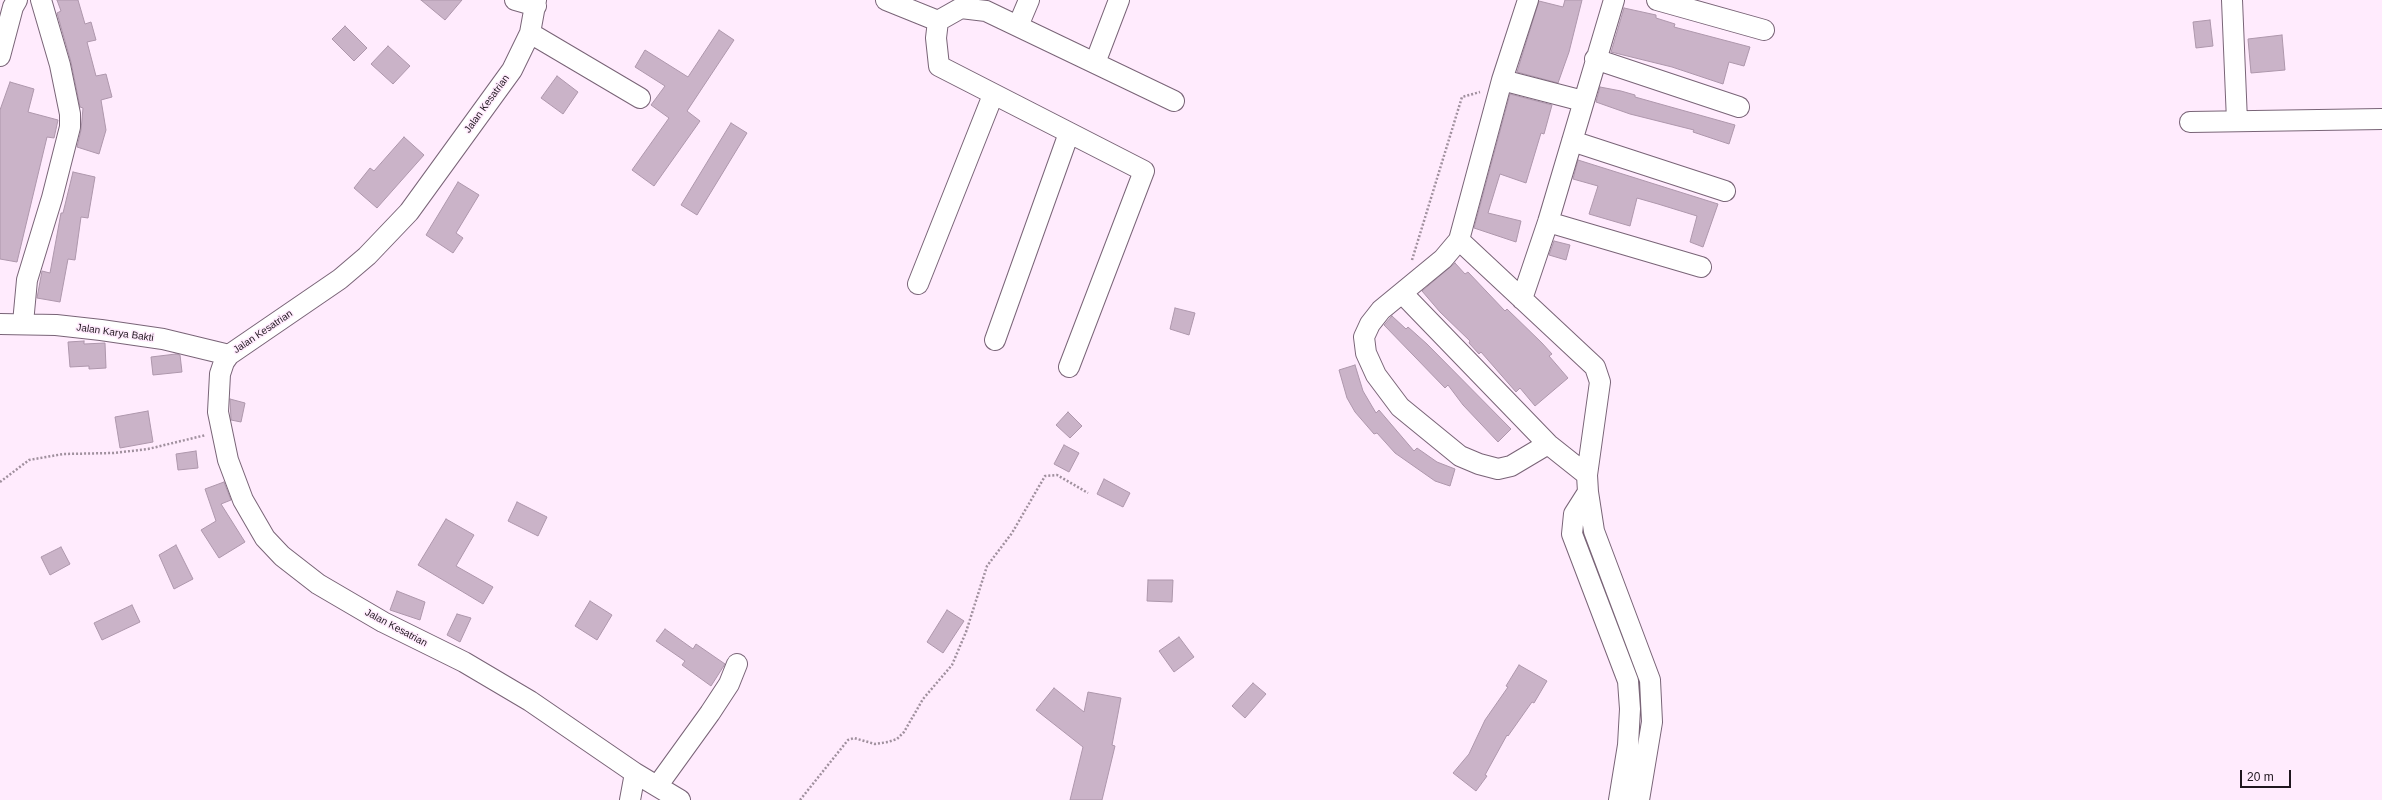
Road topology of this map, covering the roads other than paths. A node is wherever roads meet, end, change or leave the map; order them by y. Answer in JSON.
{"nodes":[{"id":1,"x":17,"y":0,"type":"edge"},
{"id":2,"x":41,"y":0,"type":"edge"},
{"id":3,"x":515,"y":0,"type":"edge"},
{"id":4,"x":886,"y":0,"type":"edge"},
{"id":5,"x":1029,"y":0,"type":"edge"},
{"id":6,"x":1119,"y":0,"type":"edge"},
{"id":7,"x":1528,"y":0,"type":"edge"},
{"id":8,"x":1614,"y":0,"type":"edge"},
{"id":9,"x":1657,"y":0,"type":"edge"},
{"id":10,"x":2232,"y":0,"type":"edge"},
{"id":11,"x":536,"y":3,"type":"edge"},
{"id":12,"x":988,"y":5,"type":"edge"},
{"id":13,"x":938,"y":21,"type":"junction"},
{"id":14,"x":1018,"y":26,"type":"junction"},
{"id":15,"x":3,"y":30,"type":"edge"},
{"id":16,"x":1764,"y":30,"type":"dead end"},
{"id":17,"x":530,"y":33,"type":"junction"},
{"id":18,"x":0,"y":56,"type":"edge"},
{"id":19,"x":1595,"y":60,"type":"junction"},
{"id":20,"x":1095,"y":63,"type":"junction"},
{"id":21,"x":1501,"y":83,"type":"junction"},
{"id":22,"x":994,"y":94,"type":"junction"},
{"id":23,"x":640,"y":98,"type":"dead end"},
{"id":24,"x":1174,"y":101,"type":"dead end"},
{"id":25,"x":1583,"y":101,"type":"junction"},
{"id":26,"x":1739,"y":107,"type":"dead end"},
{"id":27,"x":2382,"y":119,"type":"edge"},
{"id":28,"x":2237,"y":121,"type":"junction"},
{"id":29,"x":2190,"y":122,"type":"dead end"},
{"id":30,"x":1069,"y":133,"type":"junction"},
{"id":31,"x":1572,"y":141,"type":"junction"},
{"id":32,"x":1725,"y":191,"type":"dead end"},
{"id":33,"x":1548,"y":222,"type":"junction"},
{"id":34,"x":1459,"y":240,"type":"junction"},
{"id":35,"x":1701,"y":267,"type":"dead end"},
{"id":36,"x":918,"y":284,"type":"dead end"},
{"id":37,"x":1402,"y":292,"type":"junction"},
{"id":38,"x":1522,"y":299,"type":"junction"},
{"id":39,"x":23,"y":323,"type":"junction"},
{"id":40,"x":0,"y":324,"type":"edge"},
{"id":41,"x":995,"y":340,"type":"dead end"},
{"id":42,"x":229,"y":355,"type":"junction"},
{"id":43,"x":1069,"y":366,"type":"dead end"},
{"id":44,"x":1548,"y":444,"type":"junction"},
{"id":45,"x":1588,"y":483,"type":"junction"},
{"id":46,"x":737,"y":664,"type":"dead end"},
{"id":47,"x":635,"y":773,"type":"junction"},
{"id":48,"x":658,"y":785,"type":"junction"},
{"id":49,"x":630,"y":800,"type":"edge"},
{"id":50,"x":680,"y":800,"type":"edge"},
{"id":51,"x":1619,"y":800,"type":"edge"},
{"id":52,"x":1639,"y":800,"type":"edge"}],
"edges":[{"from":1,"to":15,"type":"street"},
{"from":2,"to":39,"type":"street"},
{"from":3,"to":11,"type":"street"},
{"from":4,"to":13,"type":"street"},
{"from":5,"to":14,"type":"street"},
{"from":6,"to":20,"type":"street"},
{"from":7,"to":21,"type":"street"},
{"from":8,"to":19,"type":"street"},
{"from":9,"to":16,"type":"street"},
{"from":10,"to":28,"type":"street"},
{"from":11,"to":17,"type":"street","name":"Jalan Kesatrian"},
{"from":12,"to":13,"type":"street"},
{"from":12,"to":14,"type":"street"},
{"from":13,"to":22,"type":"street"},
{"from":14,"to":20,"type":"street"},
{"from":15,"to":18,"type":"street"},
{"from":17,"to":23,"type":"street"},
{"from":17,"to":42,"type":"street","name":"Jalan Kesatrian"},
{"from":19,"to":25,"type":"street"},
{"from":19,"to":26,"type":"street"},
{"from":20,"to":24,"type":"street"},
{"from":21,"to":25,"type":"street"},
{"from":21,"to":34,"type":"street"},
{"from":22,"to":30,"type":"street"},
{"from":22,"to":36,"type":"street"},
{"from":25,"to":31,"type":"street"},
{"from":27,"to":28,"type":"street"},
{"from":28,"to":29,"type":"street"},
{"from":30,"to":41,"type":"street"},
{"from":30,"to":43,"type":"street"},
{"from":31,"to":32,"type":"street"},
{"from":31,"to":33,"type":"street"},
{"from":33,"to":35,"type":"street"},
{"from":33,"to":38,"type":"street"},
{"from":34,"to":37,"type":"street"},
{"from":34,"to":38,"type":"street"},
{"from":37,"to":44,"type":"street"},
{"from":37,"to":44,"type":"street"},
{"from":38,"to":45,"type":"street"},
{"from":39,"to":40,"type":"street","name":"Jalan Karya Bakti"},
{"from":39,"to":42,"type":"street","name":"Jalan Karya Bakti"},
{"from":42,"to":47,"type":"street","name":"Jalan Kesatrian"},
{"from":44,"to":45,"type":"street"},
{"from":45,"to":51,"type":"street"},
{"from":45,"to":52,"type":"street"},
{"from":46,"to":48,"type":"street"},
{"from":47,"to":48,"type":"street","name":"Jalan Kesatrian"},
{"from":47,"to":49,"type":"street"},
{"from":48,"to":50,"type":"street","name":"Jalan Kesatrian"}]}
